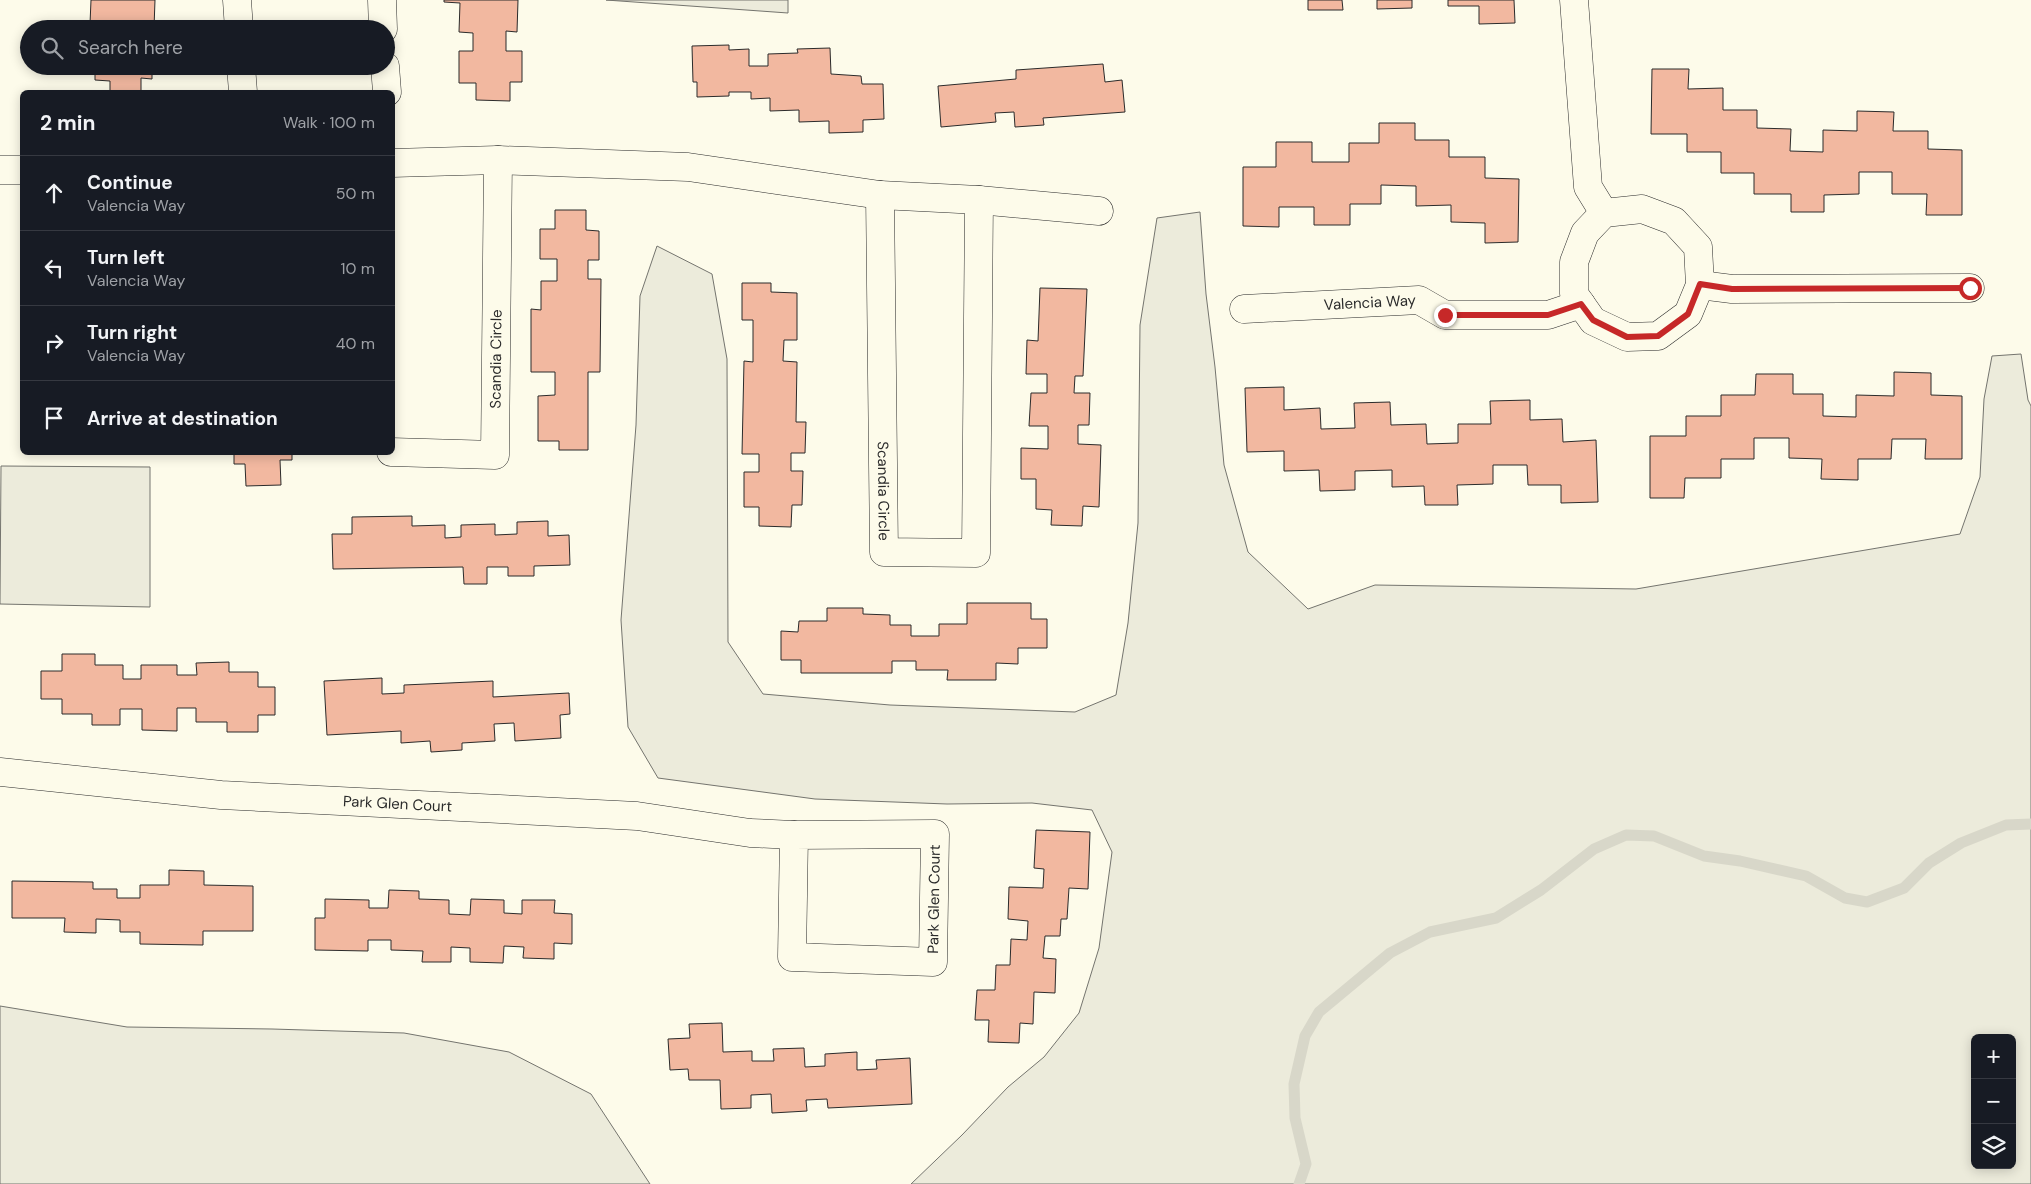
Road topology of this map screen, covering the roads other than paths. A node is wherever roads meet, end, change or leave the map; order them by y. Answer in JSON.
{"nodes":[{"id":1,"x":237,"y":0,"type":"edge"},
{"id":2,"x":382,"y":0,"type":"edge"},
{"id":3,"x":1574,"y":0,"type":"edge"},
{"id":4,"x":238,"y":20,"type":"edge"},
{"id":5,"x":383,"y":20,"type":"edge"},
{"id":6,"x":242,"y":75,"type":"edge"},
{"id":7,"x":385,"y":75,"type":"edge"},
{"id":8,"x":243,"y":90,"type":"edge"},
{"id":9,"x":386,"y":90,"type":"edge"},
{"id":10,"x":498,"y":160,"type":"junction"},
{"id":11,"x":395,"y":162,"type":"edge"},
{"id":12,"x":0,"y":170,"type":"edge"},
{"id":13,"x":20,"y":170,"type":"edge"},
{"id":14,"x":880,"y":195,"type":"junction"},
{"id":15,"x":979,"y":200,"type":"junction"},
{"id":16,"x":1099,"y":211,"type":"dead end"},
{"id":17,"x":1604,"y":213,"type":"junction"},
{"id":18,"x":1700,"y":284,"type":"junction"},
{"id":19,"x":1970,"y":288,"type":"dead end"},
{"id":20,"x":1581,"y":304,"type":"junction"},
{"id":21,"x":1244,"y":309,"type":"dead end"},
{"id":22,"x":395,"y":452,"type":"edge"},
{"id":23,"x":0,"y":772,"type":"edge"},
{"id":24,"x":794,"y":835,"type":"junction"}],
"edges":[{"from":1,"to":4,"type":"street"},
{"from":2,"to":5,"type":"street"},
{"from":3,"to":17,"type":"street"},
{"from":6,"to":8,"type":"street"},
{"from":7,"to":9,"type":"street"},
{"from":10,"to":11,"type":"street"},
{"from":10,"to":14,"type":"street"},
{"from":10,"to":22,"type":"street","name":"Scandia Circle"},
{"from":12,"to":13,"type":"street"},
{"from":14,"to":15,"type":"street"},
{"from":14,"to":15,"type":"street","name":"Scandia Circle"},
{"from":15,"to":16,"type":"street"},
{"from":17,"to":18,"type":"street"},
{"from":17,"to":20,"type":"street"},
{"from":18,"to":19,"type":"street"},
{"from":18,"to":20,"type":"street"},
{"from":20,"to":21,"type":"street","name":"Valencia Way"},
{"from":23,"to":24,"type":"street","name":"Park Glen Court"},
{"from":24,"to":24,"type":"street","name":"Park Glen Court"}]}
